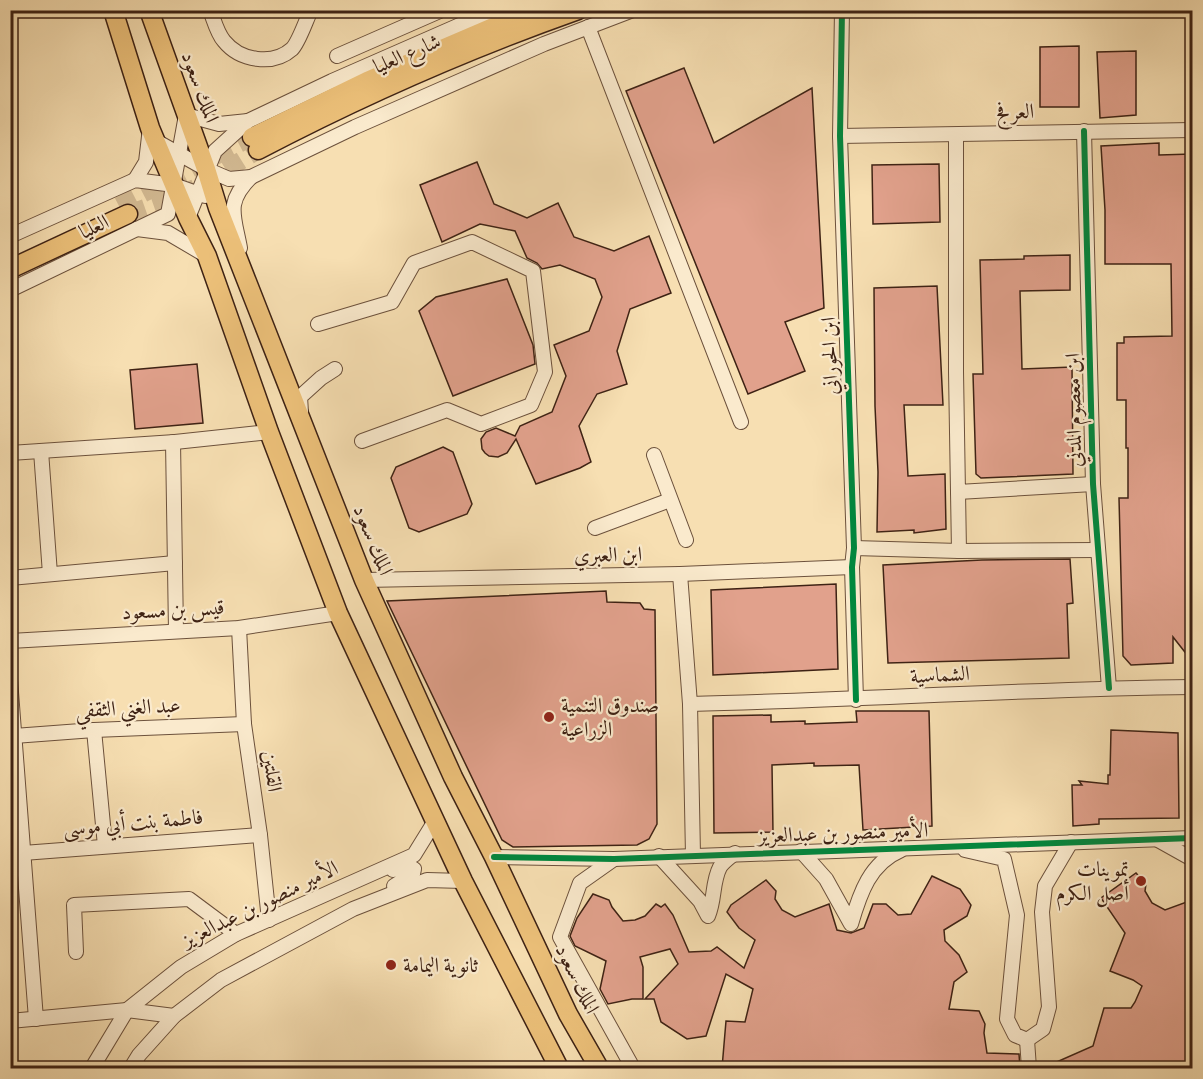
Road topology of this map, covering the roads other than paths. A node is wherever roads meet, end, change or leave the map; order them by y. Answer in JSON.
{"nodes":[{"id":1,"x":114,"y":10,"type":"edge"},
{"id":2,"x":149,"y":10,"type":"edge"},
{"id":3,"x":210,"y":10,"type":"edge"},
{"id":4,"x":311,"y":10,"type":"edge"},
{"id":5,"x":442,"y":10,"type":"edge"},
{"id":6,"x":494,"y":10,"type":"edge"},
{"id":7,"x":533,"y":10,"type":"edge"},
{"id":8,"x":578,"y":10,"type":"edge"},
{"id":9,"x":633,"y":10,"type":"edge"},
{"id":10,"x":842,"y":10,"type":"edge"},
{"id":11,"x":588,"y":27,"type":"junction"},
{"id":12,"x":337,"y":56,"type":"dead end"},
{"id":13,"x":186,"y":115,"type":"junction"},
{"id":14,"x":1192,"y":130,"type":"edge"},
{"id":15,"x":1083,"y":131,"type":"junction"},
{"id":16,"x":153,"y":135,"type":"junction"},
{"id":17,"x":956,"y":135,"type":"junction"},
{"id":18,"x":253,"y":136,"type":"junction"},
{"id":19,"x":840,"y":136,"type":"junction"},
{"id":20,"x":179,"y":154,"type":"junction"},
{"id":21,"x":206,"y":169,"type":"junction"},
{"id":22,"x":251,"y":177,"type":"junction"},
{"id":23,"x":135,"y":180,"type":"junction"},
{"id":24,"x":174,"y":185,"type":"junction"},
{"id":25,"x":197,"y":193,"type":"junction"},
{"id":26,"x":215,"y":199,"type":"junction"},
{"id":27,"x":128,"y":216,"type":"junction"},
{"id":28,"x":188,"y":218,"type":"junction"},
{"id":29,"x":10,"y":236,"type":"edge"},
{"id":30,"x":207,"y":256,"type":"junction"},
{"id":31,"x":10,"y":257,"type":"edge"},
{"id":32,"x":10,"y":269,"type":"edge"},
{"id":33,"x":246,"y":279,"type":"junction"},
{"id":34,"x":10,"y":290,"type":"edge"},
{"id":35,"x":318,"y":324,"type":"dead end"},
{"id":36,"x":335,"y":369,"type":"dead end"},
{"id":37,"x":302,"y":421,"type":"junction"},
{"id":38,"x":741,"y":422,"type":"dead end"},
{"id":39,"x":269,"y":432,"type":"junction"},
{"id":40,"x":362,"y":441,"type":"dead end"},
{"id":41,"x":173,"y":442,"type":"junction"},
{"id":42,"x":41,"y":451,"type":"junction"},
{"id":43,"x":10,"y":453,"type":"edge"},
{"id":44,"x":654,"y":455,"type":"dead end"},
{"id":45,"x":1093,"y":484,"type":"junction"},
{"id":46,"x":958,"y":492,"type":"junction"},
{"id":47,"x":670,"y":500,"type":"junction"},
{"id":48,"x":595,"y":528,"type":"dead end"},
{"id":49,"x":686,"y":540,"type":"dead end"},
{"id":50,"x":854,"y":548,"type":"junction"},
{"id":51,"x":1097,"y":550,"type":"junction"},
{"id":52,"x":959,"y":551,"type":"junction"},
{"id":53,"x":175,"y":564,"type":"junction"},
{"id":54,"x":852,"y":567,"type":"junction"},
{"id":55,"x":50,"y":574,"type":"junction"},
{"id":56,"x":680,"y":574,"type":"junction"},
{"id":57,"x":10,"y":578,"type":"edge"},
{"id":58,"x":364,"y":580,"type":"junction"},
{"id":59,"x":338,"y":613,"type":"junction"},
{"id":60,"x":239,"y":627,"type":"junction"},
{"id":61,"x":176,"y":631,"type":"junction"},
{"id":62,"x":10,"y":640,"type":"edge"},
{"id":63,"x":10,"y":678,"type":"edge"},
{"id":64,"x":1192,"y":687,"type":"edge"},
{"id":65,"x":1109,"y":688,"type":"junction"},
{"id":66,"x":856,"y":700,"type":"junction"},
{"id":67,"x":690,"y":704,"type":"junction"},
{"id":68,"x":244,"y":724,"type":"junction"},
{"id":69,"x":94,"y":729,"type":"junction"},
{"id":70,"x":14,"y":736,"type":"junction"},
{"id":71,"x":435,"y":821,"type":"junction"},
{"id":72,"x":260,"y":835,"type":"junction"},
{"id":73,"x":1192,"y":838,"type":"edge"},
{"id":74,"x":1157,"y":839,"type":"junction"},
{"id":75,"x":1071,"y":842,"type":"junction"},
{"id":76,"x":105,"y":846,"type":"junction"},
{"id":77,"x":945,"y":846,"type":"junction"},
{"id":78,"x":907,"y":848,"type":"junction"},
{"id":79,"x":801,"y":851,"type":"junction"},
{"id":80,"x":735,"y":853,"type":"junction"},
{"id":81,"x":17,"y":854,"type":"edge"},
{"id":82,"x":693,"y":855,"type":"junction"},
{"id":83,"x":658,"y":856,"type":"junction"},
{"id":84,"x":495,"y":857,"type":"junction"},
{"id":85,"x":614,"y":859,"type":"junction"},
{"id":86,"x":1192,"y":859,"type":"edge"},
{"id":87,"x":364,"y":877,"type":"junction"},
{"id":88,"x":463,"y":881,"type":"junction"},
{"id":89,"x":353,"y":909,"type":"junction"},
{"id":90,"x":268,"y":920,"type":"junction"},
{"id":91,"x":237,"y":934,"type":"junction"},
{"id":92,"x":76,"y":952,"type":"dead end"},
{"id":93,"x":127,"y":1010,"type":"junction"},
{"id":94,"x":174,"y":1016,"type":"junction"},
{"id":95,"x":36,"y":1019,"type":"junction"},
{"id":96,"x":10,"y":1021,"type":"edge"},
{"id":97,"x":1027,"y":1040,"type":"junction"},
{"id":98,"x":92,"y":1068,"type":"edge"},
{"id":99,"x":131,"y":1068,"type":"edge"},
{"id":100,"x":560,"y":1068,"type":"edge"},
{"id":101,"x":599,"y":1068,"type":"edge"},
{"id":102,"x":633,"y":1068,"type":"edge"},
{"id":103,"x":1029,"y":1068,"type":"edge"}],
"edges":[{"from":1,"to":16,"type":"main road"},
{"from":2,"to":13,"type":"main road","name":"الملك سعود"},
{"from":3,"to":4,"type":"street"},
{"from":5,"to":12,"type":"street"},
{"from":6,"to":18,"type":"street"},
{"from":7,"to":18,"type":"main road","name":"شارع العليا"},
{"from":8,"to":18,"type":"main road","name":"شارع العليا"},
{"from":9,"to":11,"type":"street"},
{"from":10,"to":19,"type":"street","name":"ابن الحوراني"},
{"from":11,"to":22,"type":"street"},
{"from":11,"to":38,"type":"street"},
{"from":13,"to":18,"type":"street"},
{"from":13,"to":20,"type":"street","name":"العليا"},
{"from":13,"to":21,"type":"main road","name":"الملك سعود"},
{"from":14,"to":15,"type":"street","name":"العرفج"},
{"from":15,"to":17,"type":"street","name":"العرفج"},
{"from":15,"to":45,"type":"street","name":"ابن معصوم المدني"},
{"from":16,"to":20,"type":"street"},
{"from":16,"to":23,"type":"street"},
{"from":16,"to":24,"type":"main road"},
{"from":17,"to":19,"type":"street","name":"العرفج"},
{"from":17,"to":46,"type":"street"},
{"from":18,"to":21,"type":"street"},
{"from":19,"to":50,"type":"street","name":"ابن الحوراني"},
{"from":20,"to":21,"type":"street"},
{"from":20,"to":24,"type":"street","name":"العليا"},
{"from":21,"to":22,"type":"street"},
{"from":21,"to":25,"type":"street"},
{"from":21,"to":26,"type":"main road","name":"الملك سعود"},
{"from":22,"to":33,"type":"street"},
{"from":23,"to":24,"type":"street"},
{"from":23,"to":29,"type":"street","name":"العليا"},
{"from":24,"to":25,"type":"street"},
{"from":24,"to":27,"type":"street","name":"العليا"},
{"from":24,"to":28,"type":"main road"},
{"from":25,"to":26,"type":"street"},
{"from":25,"to":28,"type":"street"},
{"from":26,"to":33,"type":"main road","name":"الملك سعود"},
{"from":27,"to":30,"type":"street"},
{"from":27,"to":31,"type":"main road"},
{"from":27,"to":32,"type":"main road"},
{"from":27,"to":34,"type":"street","name":"العليا"},
{"from":28,"to":30,"type":"main road"},
{"from":30,"to":39,"type":"main road"},
{"from":33,"to":37,"type":"main road","name":"الملك سعود"},
{"from":35,"to":40,"type":"street"},
{"from":36,"to":37,"type":"street"},
{"from":37,"to":58,"type":"main road","name":"الملك سعود"},
{"from":39,"to":41,"type":"street"},
{"from":39,"to":59,"type":"main road"},
{"from":41,"to":42,"type":"street"},
{"from":41,"to":53,"type":"street"},
{"from":42,"to":43,"type":"street"},
{"from":42,"to":55,"type":"street"},
{"from":44,"to":47,"type":"street"},
{"from":45,"to":46,"type":"street"},
{"from":45,"to":51,"type":"street","name":"ابن معصوم المدني"},
{"from":46,"to":52,"type":"street"},
{"from":47,"to":48,"type":"street"},
{"from":47,"to":49,"type":"street"},
{"from":50,"to":52,"type":"street"},
{"from":50,"to":54,"type":"street","name":"ابن الحوراني"},
{"from":51,"to":52,"type":"street"},
{"from":51,"to":65,"type":"street","name":"ابن معصوم المدني"},
{"from":53,"to":55,"type":"street"},
{"from":53,"to":61,"type":"street"},
{"from":54,"to":56,"type":"street","name":"ابن العبري"},
{"from":54,"to":66,"type":"street","name":"ابن الحوراني"},
{"from":55,"to":57,"type":"street"},
{"from":56,"to":58,"type":"street","name":"ابن العبري"},
{"from":56,"to":67,"type":"street"},
{"from":58,"to":84,"type":"main road","name":"الملك سعود"},
{"from":59,"to":60,"type":"street","name":"قيس بن مسعود"},
{"from":59,"to":71,"type":"main road"},
{"from":60,"to":61,"type":"street","name":"قيس بن مسعود"},
{"from":60,"to":68,"type":"street","name":"القلتين"},
{"from":61,"to":62,"type":"street","name":"قيس بن مسعود"},
{"from":63,"to":70,"type":"street"},
{"from":64,"to":65,"type":"street","name":"الشماسية"},
{"from":65,"to":66,"type":"street","name":"الشماسية"},
{"from":66,"to":67,"type":"street","name":"الشماسية"},
{"from":67,"to":82,"type":"street"},
{"from":68,"to":69,"type":"street","name":"عبد الغني الثقفي"},
{"from":68,"to":72,"type":"street","name":"القلتين"},
{"from":69,"to":70,"type":"street","name":"عبد الغني الثقفي"},
{"from":69,"to":76,"type":"street"},
{"from":70,"to":81,"type":"street"},
{"from":71,"to":87,"type":"street","name":"الأمير منصور بن عبدالعزيز"},
{"from":71,"to":88,"type":"main road"},
{"from":72,"to":76,"type":"street","name":"فاطمة بنت أبي موسى"},
{"from":72,"to":90,"type":"street","name":"القلتين"},
{"from":73,"to":74,"type":"street","name":"الأمير منصور بن عبدالعزيز"},
{"from":74,"to":75,"type":"street","name":"الأمير منصور بن عبدالعزيز"},
{"from":74,"to":86,"type":"street"},
{"from":75,"to":77,"type":"street","name":"الأمير منصور بن عبدالعزيز"},
{"from":75,"to":97,"type":"street"},
{"from":76,"to":81,"type":"street","name":"فاطمة بنت أبي موسى"},
{"from":77,"to":78,"type":"street","name":"الأمير منصور بن عبدالعزيز"},
{"from":77,"to":97,"type":"street"},
{"from":78,"to":79,"type":"street","name":"الأمير منصور بن عبدالعزيز"},
{"from":78,"to":79,"type":"street"},
{"from":79,"to":80,"type":"street","name":"الأمير منصور بن عبدالعزيز"},
{"from":80,"to":82,"type":"street","name":"الأمير منصور بن عبدالعزيز"},
{"from":80,"to":83,"type":"street"},
{"from":81,"to":95,"type":"street"},
{"from":82,"to":83,"type":"street","name":"الأمير منصور بن عبدالعزيز"},
{"from":83,"to":85,"type":"street","name":"الأمير منصور بن عبدالعزيز"},
{"from":84,"to":85,"type":"street","name":"الأمير منصور بن عبدالعزيز"},
{"from":84,"to":101,"type":"main road","name":"الملك سعود"},
{"from":85,"to":102,"type":"street"},
{"from":87,"to":89,"type":"street"},
{"from":87,"to":90,"type":"street","name":"الأمير منصور بن عبدالعزيز"},
{"from":88,"to":89,"type":"street"},
{"from":88,"to":100,"type":"main road"},
{"from":89,"to":94,"type":"street"},
{"from":90,"to":91,"type":"street","name":"الأمير منصور بن عبدالعزيز"},
{"from":91,"to":92,"type":"street"},
{"from":91,"to":93,"type":"street","name":"الأمير منصور بن عبدالعزيز"},
{"from":93,"to":94,"type":"street"},
{"from":93,"to":95,"type":"street"},
{"from":93,"to":98,"type":"street","name":"الأمير منصور بن عبدالعزيز"},
{"from":94,"to":99,"type":"street"},
{"from":95,"to":96,"type":"street"},
{"from":97,"to":103,"type":"street"}]}
